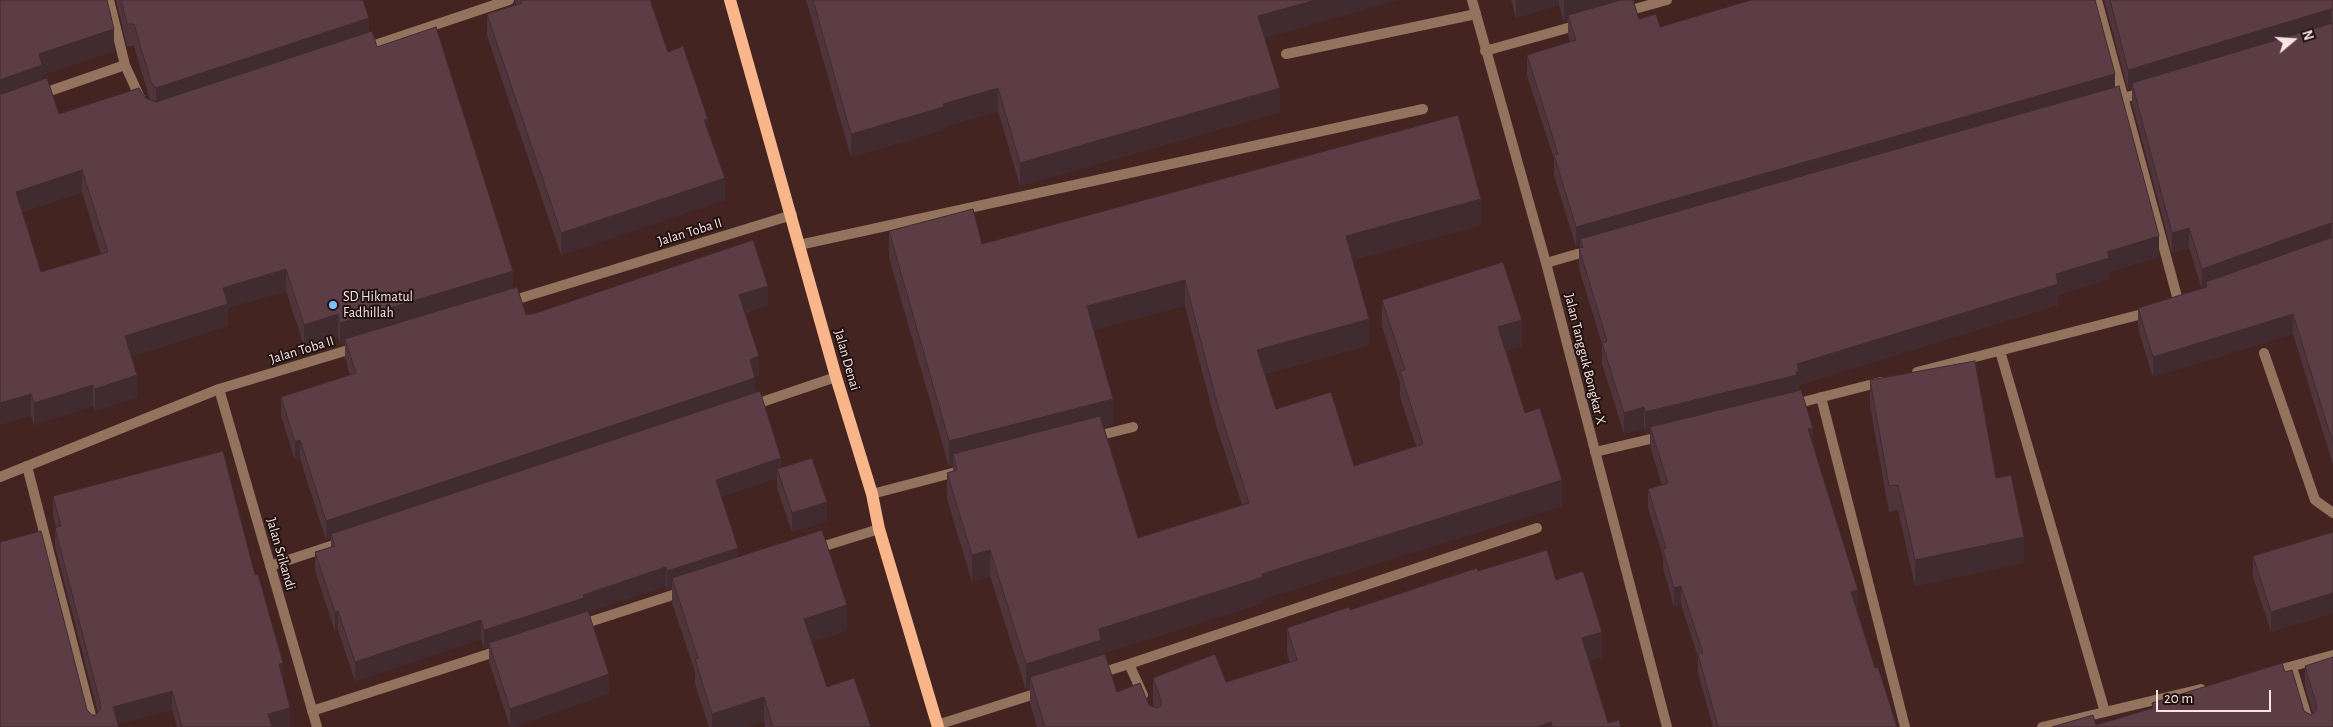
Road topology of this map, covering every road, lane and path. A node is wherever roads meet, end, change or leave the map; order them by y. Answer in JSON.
{"nodes":[{"id":1,"x":109,"y":0,"type":"edge"},
{"id":2,"x":509,"y":0,"type":"edge"},
{"id":3,"x":730,"y":0,"type":"edge"},
{"id":4,"x":1472,"y":0,"type":"edge"},
{"id":5,"x":1667,"y":0,"type":"edge"},
{"id":6,"x":2096,"y":0,"type":"edge"},
{"id":7,"x":1476,"y":14,"type":"junction"},
{"id":8,"x":1609,"y":16,"type":"edge"},
{"id":9,"x":1590,"y":22,"type":"edge"},
{"id":10,"x":1485,"y":51,"type":"junction"},
{"id":11,"x":349,"y":53,"type":"edge"},
{"id":12,"x":1286,"y":54,"type":"dead end"},
{"id":13,"x":125,"y":65,"type":"junction"},
{"id":14,"x":2153,"y":89,"type":"edge"},
{"id":15,"x":2125,"y":98,"type":"junction"},
{"id":16,"x":27,"y":99,"type":"edge"},
{"id":17,"x":144,"y":106,"type":"edge"},
{"id":18,"x":2096,"y":106,"type":"edge"},
{"id":19,"x":1423,"y":110,"type":"dead end"},
{"id":20,"x":792,"y":215,"type":"junction"},
{"id":21,"x":799,"y":245,"type":"junction"},
{"id":22,"x":1603,"y":247,"type":"edge"},
{"id":23,"x":1546,"y":263,"type":"junction"},
{"id":24,"x":496,"y":305,"type":"edge"},
{"id":25,"x":372,"y":343,"type":"edge"},
{"id":26,"x":2000,"y":351,"type":"junction"},
{"id":27,"x":2264,"y":353,"type":"dead end"},
{"id":28,"x":1906,"y":375,"type":"edge"},
{"id":29,"x":836,"y":377,"type":"junction"},
{"id":30,"x":1887,"y":380,"type":"edge"},
{"id":31,"x":219,"y":389,"type":"junction"},
{"id":32,"x":1821,"y":397,"type":"junction"},
{"id":33,"x":1782,"y":407,"type":"edge"},
{"id":34,"x":742,"y":409,"type":"edge"},
{"id":35,"x":1133,"y":427,"type":"dead end"},
{"id":36,"x":1676,"y":433,"type":"edge"},
{"id":37,"x":1086,"y":439,"type":"edge"},
{"id":38,"x":1595,"y":452,"type":"junction"},
{"id":39,"x":27,"y":466,"type":"junction"},
{"id":40,"x":974,"y":467,"type":"edge"},
{"id":41,"x":0,"y":477,"type":"edge"},
{"id":42,"x":872,"y":494,"type":"junction"},
{"id":43,"x":2333,"y":512,"type":"edge"},
{"id":44,"x":1537,"y":528,"type":"dead end"},
{"id":45,"x":879,"y":529,"type":"junction"},
{"id":46,"x":355,"y":538,"type":"edge"},
{"id":47,"x":803,"y":553,"type":"edge"},
{"id":48,"x":270,"y":566,"type":"junction"},
{"id":49,"x":699,"y":586,"type":"edge"},
{"id":50,"x":567,"y":629,"type":"edge"},
{"id":51,"x":510,"y":647,"type":"edge"},
{"id":52,"x":2333,"y":656,"type":"edge"},
{"id":53,"x":1129,"y":664,"type":"junction"},
{"id":54,"x":2292,"y":667,"type":"junction"},
{"id":55,"x":2264,"y":674,"type":"edge"},
{"id":56,"x":1084,"y":678,"type":"edge"},
{"id":57,"x":2208,"y":687,"type":"edge"},
{"id":58,"x":1048,"y":690,"type":"edge"},
{"id":59,"x":1148,"y":709,"type":"edge"},
{"id":60,"x":312,"y":711,"type":"junction"},
{"id":61,"x":2105,"y":712,"type":"junction"},
{"id":62,"x":938,"y":726,"type":"edge"},
{"id":63,"x":94,"y":727,"type":"edge"},
{"id":64,"x":317,"y":727,"type":"edge"},
{"id":65,"x":1667,"y":727,"type":"edge"},
{"id":66,"x":1905,"y":727,"type":"edge"},
{"id":67,"x":2042,"y":727,"type":"edge"},
{"id":68,"x":2310,"y":727,"type":"edge"}],
"edges":[{"from":1,"to":13,"type":"street"},
{"from":2,"to":11,"type":"street"},
{"from":3,"to":20,"type":"main road","name":"Jalan Denai"},
{"from":4,"to":7,"type":"street","name":"Jalan Tangguk Bongkar X"},
{"from":5,"to":8,"type":"street"},
{"from":6,"to":15,"type":"street"},
{"from":7,"to":10,"type":"street","name":"Jalan Tangguk Bongkar X"},
{"from":7,"to":12,"type":"street"},
{"from":9,"to":10,"type":"street"},
{"from":10,"to":23,"type":"street","name":"Jalan Tangguk Bongkar X"},
{"from":13,"to":16,"type":"street"},
{"from":13,"to":17,"type":"street"},
{"from":14,"to":15,"type":"street"},
{"from":15,"to":18,"type":"street"},
{"from":15,"to":26,"type":"street"},
{"from":19,"to":21,"type":"street"},
{"from":20,"to":21,"type":"main road","name":"Jalan Denai"},
{"from":20,"to":24,"type":"street","name":"Jalan Toba II"},
{"from":21,"to":29,"type":"main road","name":"Jalan Denai"},
{"from":22,"to":23,"type":"street"},
{"from":23,"to":38,"type":"street","name":"Jalan Tangguk Bongkar X"},
{"from":25,"to":31,"type":"street","name":"Jalan Toba II"},
{"from":26,"to":28,"type":"street"},
{"from":26,"to":61,"type":"street"},
{"from":27,"to":43,"type":"street"},
{"from":29,"to":34,"type":"street"},
{"from":29,"to":42,"type":"main road","name":"Jalan Denai"},
{"from":30,"to":32,"type":"street"},
{"from":31,"to":39,"type":"street","name":"Jalan Toba II"},
{"from":31,"to":48,"type":"street","name":"Jalan Srikandi"},
{"from":32,"to":33,"type":"street"},
{"from":32,"to":66,"type":"street"},
{"from":35,"to":37,"type":"street"},
{"from":36,"to":38,"type":"street"},
{"from":38,"to":65,"type":"street","name":"Jalan Tangguk Bongkar X"},
{"from":39,"to":41,"type":"street","name":"Jalan Toba II"},
{"from":39,"to":63,"type":"street"},
{"from":40,"to":42,"type":"street"},
{"from":42,"to":45,"type":"main road","name":"Jalan Denai"},
{"from":44,"to":53,"type":"street"},
{"from":45,"to":47,"type":"street"},
{"from":45,"to":62,"type":"main road","name":"Jalan Denai"},
{"from":46,"to":48,"type":"street"},
{"from":48,"to":60,"type":"street","name":"Jalan Srikandi"},
{"from":49,"to":50,"type":"street"},
{"from":51,"to":60,"type":"street"},
{"from":52,"to":54,"type":"street"},
{"from":53,"to":56,"type":"street"},
{"from":53,"to":59,"type":"street"},
{"from":54,"to":55,"type":"street"},
{"from":54,"to":68,"type":"street"},
{"from":57,"to":61,"type":"street"},
{"from":58,"to":62,"type":"street"},
{"from":60,"to":64,"type":"street","name":"Jalan Srikandi"},
{"from":61,"to":67,"type":"street"}]}
